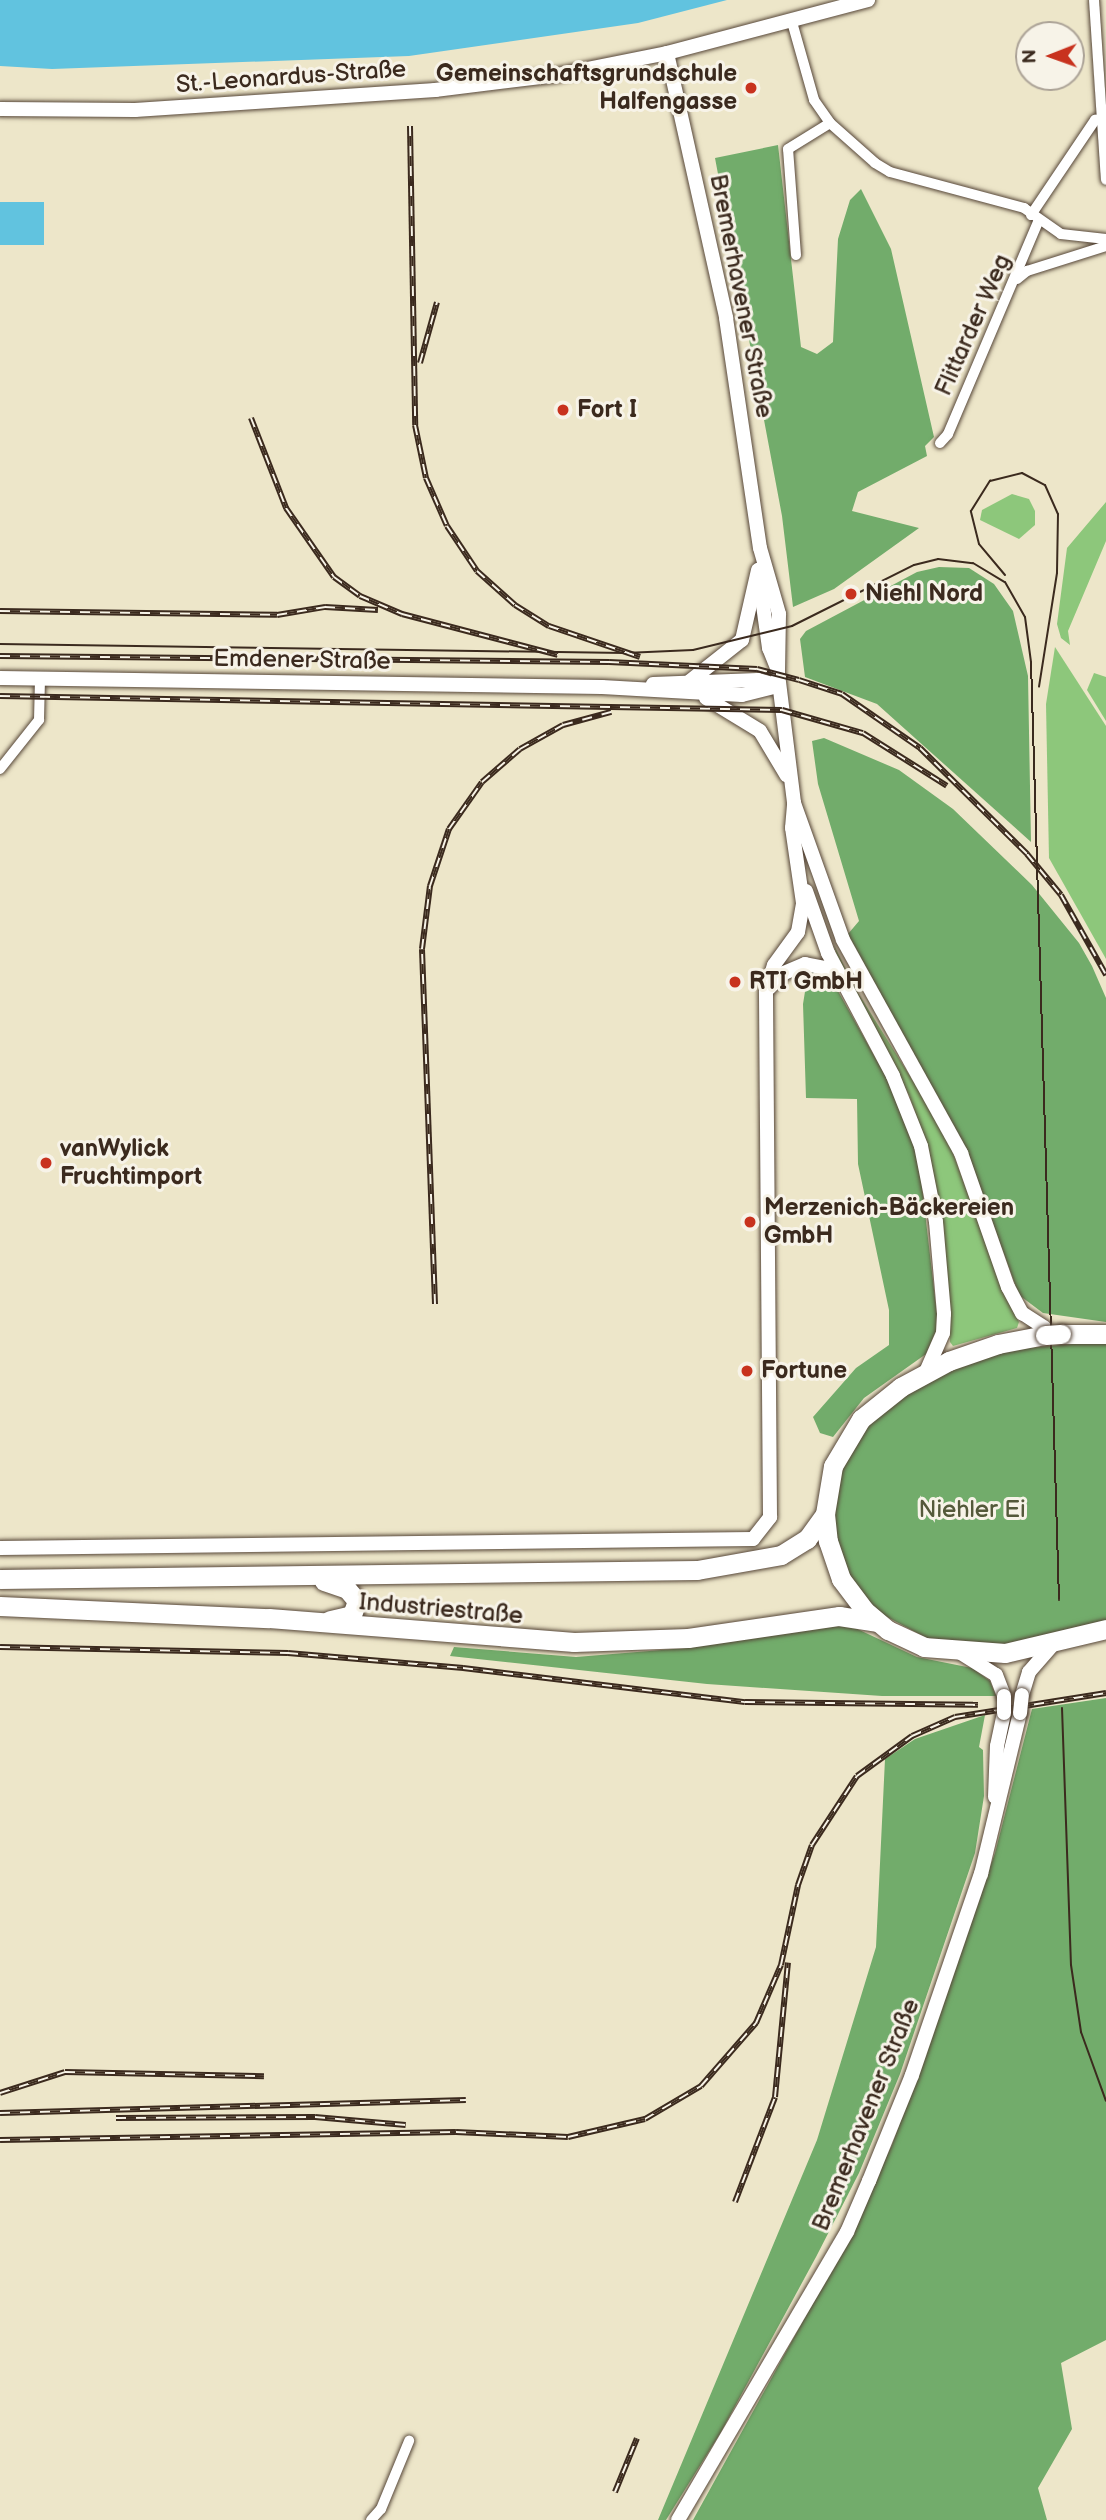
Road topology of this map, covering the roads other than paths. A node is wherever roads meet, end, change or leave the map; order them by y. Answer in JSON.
{"nodes":[{"id":1,"x":868,"y":0,"type":"edge"},
{"id":2,"x":1094,"y":0,"type":"edge"},
{"id":3,"x":792,"y":22,"type":"junction"},
{"id":4,"x":667,"y":53,"type":"junction"},
{"id":5,"x":1103,"y":85,"type":"edge"},
{"id":6,"x":0,"y":109,"type":"edge"},
{"id":7,"x":1102,"y":119,"type":"junction"},
{"id":8,"x":830,"y":123,"type":"junction"},
{"id":9,"x":1106,"y":180,"type":"edge"},
{"id":10,"x":1035,"y":218,"type":"junction"},
{"id":11,"x":1106,"y":239,"type":"edge"},
{"id":12,"x":1106,"y":246,"type":"edge"},
{"id":13,"x":796,"y":255,"type":"dead end"},
{"id":14,"x":1017,"y":280,"type":"junction"},
{"id":15,"x":940,"y":443,"type":"dead end"},
{"id":16,"x":760,"y":548,"type":"junction"},
{"id":17,"x":758,"y":570,"type":"junction"},
{"id":18,"x":777,"y":668,"type":"junction"},
{"id":19,"x":0,"y":678,"type":"edge"},
{"id":20,"x":40,"y":679,"type":"junction"},
{"id":21,"x":689,"y":682,"type":"junction"},
{"id":22,"x":779,"y":686,"type":"junction"},
{"id":23,"x":603,"y":687,"type":"junction"},
{"id":24,"x":698,"y":695,"type":"junction"},
{"id":25,"x":0,"y":769,"type":"edge"},
{"id":26,"x":793,"y":797,"type":"junction"},
{"id":27,"x":800,"y":875,"type":"junction"},
{"id":28,"x":817,"y":925,"type":"junction"},
{"id":29,"x":798,"y":932,"type":"junction"},
{"id":30,"x":843,"y":940,"type":"junction"},
{"id":31,"x":766,"y":991,"type":"junction"},
{"id":32,"x":847,"y":993,"type":"junction"},
{"id":33,"x":1050,"y":1333,"type":"junction"},
{"id":34,"x":1106,"y":1334,"type":"edge"},
{"id":35,"x":926,"y":1373,"type":"junction"},
{"id":36,"x":825,"y":1514,"type":"junction"},
{"id":37,"x":0,"y":1548,"type":"edge"},
{"id":38,"x":299,"y":1576,"type":"junction"},
{"id":39,"x":0,"y":1579,"type":"edge"},
{"id":40,"x":0,"y":1606,"type":"edge"},
{"id":41,"x":290,"y":1620,"type":"junction"},
{"id":42,"x":883,"y":1626,"type":"junction"},
{"id":43,"x":1106,"y":1629,"type":"edge"},
{"id":44,"x":1052,"y":1646,"type":"junction"},
{"id":45,"x":961,"y":1653,"type":"junction"},
{"id":46,"x":995,"y":1819,"type":"junction"},
{"id":47,"x":410,"y":2441,"type":"dead end"},
{"id":48,"x":371,"y":2520,"type":"edge"},
{"id":49,"x":678,"y":2520,"type":"edge"}],
"edges":[{"from":1,"to":3,"type":"street","name":"St.-Leonardus-Straße"},
{"from":2,"to":5,"type":"street"},
{"from":3,"to":4,"type":"street","name":"St.-Leonardus-Straße"},
{"from":3,"to":8,"type":"street"},
{"from":4,"to":6,"type":"street","name":"St.-Leonardus-Straße"},
{"from":4,"to":16,"type":"street","name":"Bremerhavener Straße"},
{"from":5,"to":7,"type":"street"},
{"from":7,"to":9,"type":"street"},
{"from":7,"to":10,"type":"street","name":"Flittarder Weg"},
{"from":8,"to":10,"type":"street"},
{"from":8,"to":13,"type":"street"},
{"from":10,"to":11,"type":"street"},
{"from":10,"to":14,"type":"street","name":"Flittarder Weg"},
{"from":12,"to":14,"type":"street"},
{"from":14,"to":15,"type":"street","name":"Flittarder Weg"},
{"from":16,"to":17,"type":"street","name":"Bremerhavener Straße"},
{"from":16,"to":18,"type":"street","name":"Bremerhavener Straße"},
{"from":17,"to":18,"type":"street","name":"Bremerhavener Straße"},
{"from":17,"to":21,"type":"street"},
{"from":18,"to":22,"type":"street","name":"Bremerhavener Straße"},
{"from":19,"to":20,"type":"street","name":"Emdener Straße"},
{"from":20,"to":23,"type":"street","name":"Emdener Straße"},
{"from":20,"to":25,"type":"street"},
{"from":21,"to":22,"type":"street","name":"Emdener Straße"},
{"from":21,"to":23,"type":"street","name":"Emdener Straße"},
{"from":22,"to":24,"type":"street","name":"Emdener Straße"},
{"from":22,"to":26,"type":"street","name":"Bremerhavener Straße"},
{"from":23,"to":24,"type":"street","name":"Emdener Straße"},
{"from":24,"to":26,"type":"street","name":"Emdener Straße"},
{"from":26,"to":27,"type":"street","name":"Bremerhavener Straße"},
{"from":26,"to":30,"type":"street","name":"Bremerhavener Straße"},
{"from":27,"to":28,"type":"street","name":"Bremerhavener Straße"},
{"from":27,"to":29,"type":"street","name":"Bremerhavener Straße"},
{"from":28,"to":29,"type":"street"},
{"from":28,"to":30,"type":"street"},
{"from":28,"to":32,"type":"street","name":"Bremerhavener Straße"},
{"from":29,"to":31,"type":"street","name":"Bremerhavener Straße"},
{"from":30,"to":33,"type":"street","name":"Bremerhavener Straße"},
{"from":31,"to":32,"type":"street","name":"Bremerhavener Straße"},
{"from":31,"to":37,"type":"street","name":"Bremerhavener Straße"},
{"from":32,"to":35,"type":"street","name":"Bremerhavener Straße"},
{"from":33,"to":34,"type":"highway"},
{"from":33,"to":35,"type":"highway"},
{"from":35,"to":36,"type":"highway"},
{"from":36,"to":38,"type":"highway","name":"Industriestraße"},
{"from":36,"to":42,"type":"highway"},
{"from":38,"to":39,"type":"highway","name":"Industriestraße"},
{"from":38,"to":41,"type":"highway"},
{"from":40,"to":41,"type":"highway","name":"Industriestraße"},
{"from":41,"to":42,"type":"highway","name":"Industriestraße"},
{"from":42,"to":45,"type":"highway"},
{"from":43,"to":44,"type":"highway"},
{"from":44,"to":45,"type":"highway"},
{"from":44,"to":46,"type":"street","name":"Bremerhavener Straße","bridge":true},
{"from":45,"to":46,"type":"street","name":"Bremerhavener Straße","bridge":true},
{"from":46,"to":49,"type":"street","name":"Bremerhavener Straße"},
{"from":47,"to":48,"type":"street"}]}
